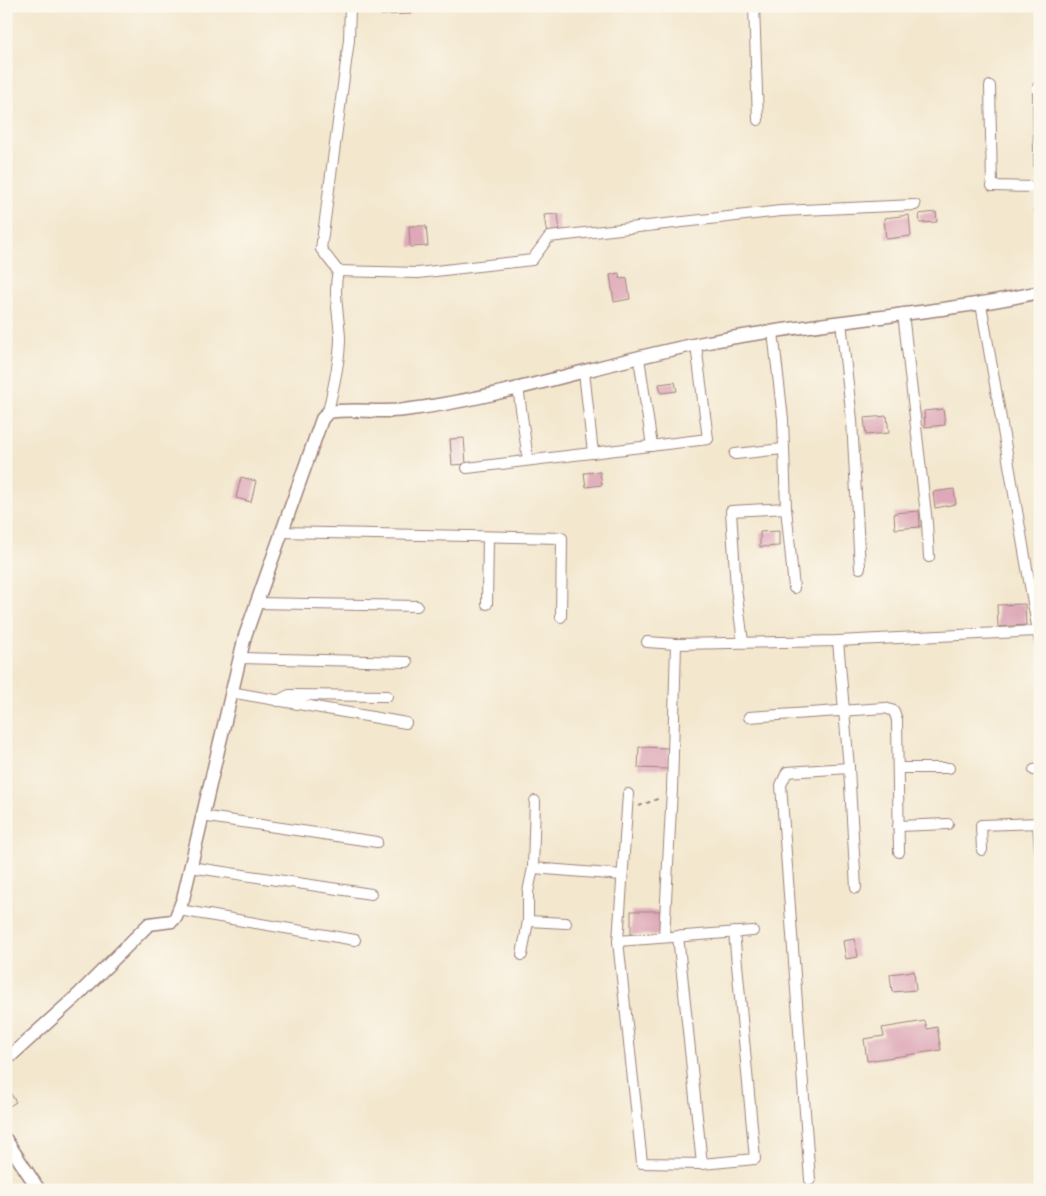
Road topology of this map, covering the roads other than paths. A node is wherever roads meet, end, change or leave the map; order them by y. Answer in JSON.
{"nodes":[{"id":1,"x":350,"y":6,"type":"edge"},
{"id":2,"x":754,"y":6,"type":"edge"},
{"id":3,"x":990,"y":86,"type":"dead end"},
{"id":4,"x":1038,"y":87,"type":"dead end"},
{"id":5,"x":758,"y":120,"type":"dead end"},
{"id":6,"x":1039,"y":187,"type":"edge"},
{"id":7,"x":915,"y":205,"type":"dead end"},
{"id":8,"x":1040,"y":213,"type":"edge"},
{"id":9,"x":338,"y":271,"type":"junction"},
{"id":10,"x":1040,"y":292,"type":"edge"},
{"id":11,"x":981,"y":304,"type":"junction"},
{"id":12,"x":903,"y":313,"type":"junction"},
{"id":13,"x":841,"y":322,"type":"junction"},
{"id":14,"x":773,"y":332,"type":"junction"},
{"id":15,"x":696,"y":345,"type":"junction"},
{"id":16,"x":639,"y":358,"type":"junction"},
{"id":17,"x":584,"y":372,"type":"junction"},
{"id":18,"x":518,"y":387,"type":"junction"},
{"id":19,"x":328,"y":412,"type":"junction"},
{"id":20,"x":652,"y":446,"type":"junction"},
{"id":21,"x":784,"y":449,"type":"junction"},
{"id":22,"x":593,"y":453,"type":"junction"},
{"id":23,"x":735,"y":454,"type":"dead end"},
{"id":24,"x":528,"y":460,"type":"junction"},
{"id":25,"x":467,"y":468,"type":"dead end"},
{"id":26,"x":786,"y":508,"type":"junction"},
{"id":27,"x":280,"y":532,"type":"junction"},
{"id":28,"x":488,"y":536,"type":"junction"},
{"id":29,"x":929,"y":557,"type":"dead end"},
{"id":30,"x":860,"y":568,"type":"dead end"},
{"id":31,"x":794,"y":588,"type":"dead end"},
{"id":32,"x":256,"y":603,"type":"junction"},
{"id":33,"x":488,"y":604,"type":"dead end"},
{"id":34,"x":417,"y":606,"type":"dead end"},
{"id":35,"x":561,"y":618,"type":"dead end"},
{"id":36,"x":1037,"y":631,"type":"junction"},
{"id":37,"x":838,"y":641,"type":"junction"},
{"id":38,"x":647,"y":642,"type":"dead end"},
{"id":39,"x":743,"y":642,"type":"junction"},
{"id":40,"x":1040,"y":643,"type":"edge"},
{"id":41,"x":676,"y":644,"type":"junction"},
{"id":42,"x":239,"y":658,"type":"junction"},
{"id":43,"x":407,"y":662,"type":"dead end"},
{"id":44,"x":230,"y":692,"type":"junction"},
{"id":45,"x":387,"y":696,"type":"dead end"},
{"id":46,"x":276,"y":701,"type":"junction"},
{"id":47,"x":844,"y":710,"type":"junction"},
{"id":48,"x":749,"y":717,"type":"dead end"},
{"id":49,"x":406,"y":723,"type":"dead end"},
{"id":50,"x":849,"y":768,"type":"junction"},
{"id":51,"x":898,"y":768,"type":"junction"},
{"id":52,"x":949,"y":768,"type":"dead end"},
{"id":53,"x":628,"y":794,"type":"dead end"},
{"id":54,"x":535,"y":801,"type":"dead end"},
{"id":55,"x":202,"y":816,"type":"junction"},
{"id":56,"x":1039,"y":823,"type":"edge"},
{"id":57,"x":948,"y":824,"type":"dead end"},
{"id":58,"x":898,"y":826,"type":"junction"},
{"id":59,"x":378,"y":842,"type":"dead end"},
{"id":60,"x":982,"y":850,"type":"dead end"},
{"id":61,"x":1040,"y":850,"type":"edge"},
{"id":62,"x":899,"y":852,"type":"dead end"},
{"id":63,"x":190,"y":867,"type":"junction"},
{"id":64,"x":533,"y":868,"type":"junction"},
{"id":65,"x":622,"y":875,"type":"junction"},
{"id":66,"x":856,"y":888,"type":"dead end"},
{"id":67,"x":371,"y":894,"type":"dead end"},
{"id":68,"x":179,"y":910,"type":"junction"},
{"id":69,"x":528,"y":921,"type":"junction"},
{"id":70,"x":566,"y":923,"type":"dead end"},
{"id":71,"x":753,"y":931,"type":"dead end"},
{"id":72,"x":734,"y":932,"type":"junction"},
{"id":73,"x":678,"y":936,"type":"junction"},
{"id":74,"x":664,"y":937,"type":"junction"},
{"id":75,"x":355,"y":940,"type":"dead end"},
{"id":76,"x":618,"y":941,"type":"junction"},
{"id":77,"x":522,"y":955,"type":"dead end"},
{"id":78,"x":6,"y":1060,"type":"edge"},
{"id":79,"x":6,"y":1140,"type":"edge"},
{"id":80,"x":702,"y":1164,"type":"junction"},
{"id":81,"x":810,"y":1180,"type":"dead end"},
{"id":82,"x":39,"y":1190,"type":"edge"}],
"edges":[{"from":1,"to":9,"type":"street"},
{"from":2,"to":5,"type":"street"},
{"from":3,"to":6,"type":"street"},
{"from":4,"to":6,"type":"street"},
{"from":6,"to":8,"type":"street"},
{"from":7,"to":9,"type":"street"},
{"from":9,"to":19,"type":"street"},
{"from":10,"to":11,"type":"street"},
{"from":11,"to":12,"type":"street"},
{"from":11,"to":36,"type":"street"},
{"from":12,"to":13,"type":"street"},
{"from":12,"to":29,"type":"street"},
{"from":13,"to":14,"type":"street"},
{"from":13,"to":30,"type":"street"},
{"from":14,"to":15,"type":"street"},
{"from":14,"to":21,"type":"street"},
{"from":15,"to":16,"type":"street"},
{"from":15,"to":20,"type":"street"},
{"from":16,"to":17,"type":"street"},
{"from":16,"to":20,"type":"street"},
{"from":17,"to":18,"type":"street"},
{"from":17,"to":22,"type":"street"},
{"from":18,"to":19,"type":"street"},
{"from":18,"to":24,"type":"street"},
{"from":19,"to":27,"type":"street"},
{"from":20,"to":22,"type":"street"},
{"from":21,"to":23,"type":"street"},
{"from":21,"to":26,"type":"street"},
{"from":22,"to":24,"type":"street"},
{"from":24,"to":25,"type":"street"},
{"from":26,"to":31,"type":"street"},
{"from":26,"to":39,"type":"street"},
{"from":27,"to":28,"type":"street"},
{"from":27,"to":32,"type":"street"},
{"from":28,"to":33,"type":"street"},
{"from":28,"to":35,"type":"street"},
{"from":32,"to":34,"type":"street"},
{"from":32,"to":42,"type":"street"},
{"from":36,"to":37,"type":"street"},
{"from":36,"to":40,"type":"street"},
{"from":37,"to":39,"type":"street"},
{"from":37,"to":47,"type":"street"},
{"from":38,"to":41,"type":"street"},
{"from":39,"to":41,"type":"street"},
{"from":41,"to":74,"type":"street"},
{"from":42,"to":43,"type":"street"},
{"from":42,"to":44,"type":"street"},
{"from":44,"to":46,"type":"street"},
{"from":44,"to":55,"type":"street"},
{"from":45,"to":46,"type":"street"},
{"from":46,"to":49,"type":"street"},
{"from":47,"to":48,"type":"street"},
{"from":47,"to":50,"type":"street"},
{"from":47,"to":51,"type":"street"},
{"from":50,"to":66,"type":"street"},
{"from":50,"to":81,"type":"street"},
{"from":51,"to":52,"type":"street"},
{"from":51,"to":58,"type":"street"},
{"from":53,"to":65,"type":"street"},
{"from":54,"to":64,"type":"street"},
{"from":55,"to":59,"type":"street"},
{"from":55,"to":63,"type":"street"},
{"from":56,"to":60,"type":"street"},
{"from":56,"to":61,"type":"street"},
{"from":57,"to":58,"type":"street"},
{"from":58,"to":62,"type":"street"},
{"from":63,"to":67,"type":"street"},
{"from":63,"to":68,"type":"street"},
{"from":64,"to":65,"type":"street"},
{"from":64,"to":69,"type":"street"},
{"from":65,"to":76,"type":"street"},
{"from":68,"to":75,"type":"street"},
{"from":68,"to":78,"type":"street"},
{"from":69,"to":70,"type":"street"},
{"from":69,"to":77,"type":"street"},
{"from":71,"to":72,"type":"street"},
{"from":72,"to":73,"type":"street"},
{"from":72,"to":80,"type":"street"},
{"from":73,"to":74,"type":"street"},
{"from":73,"to":80,"type":"street"},
{"from":74,"to":76,"type":"street"},
{"from":76,"to":80,"type":"street"},
{"from":79,"to":82,"type":"street"}]}
